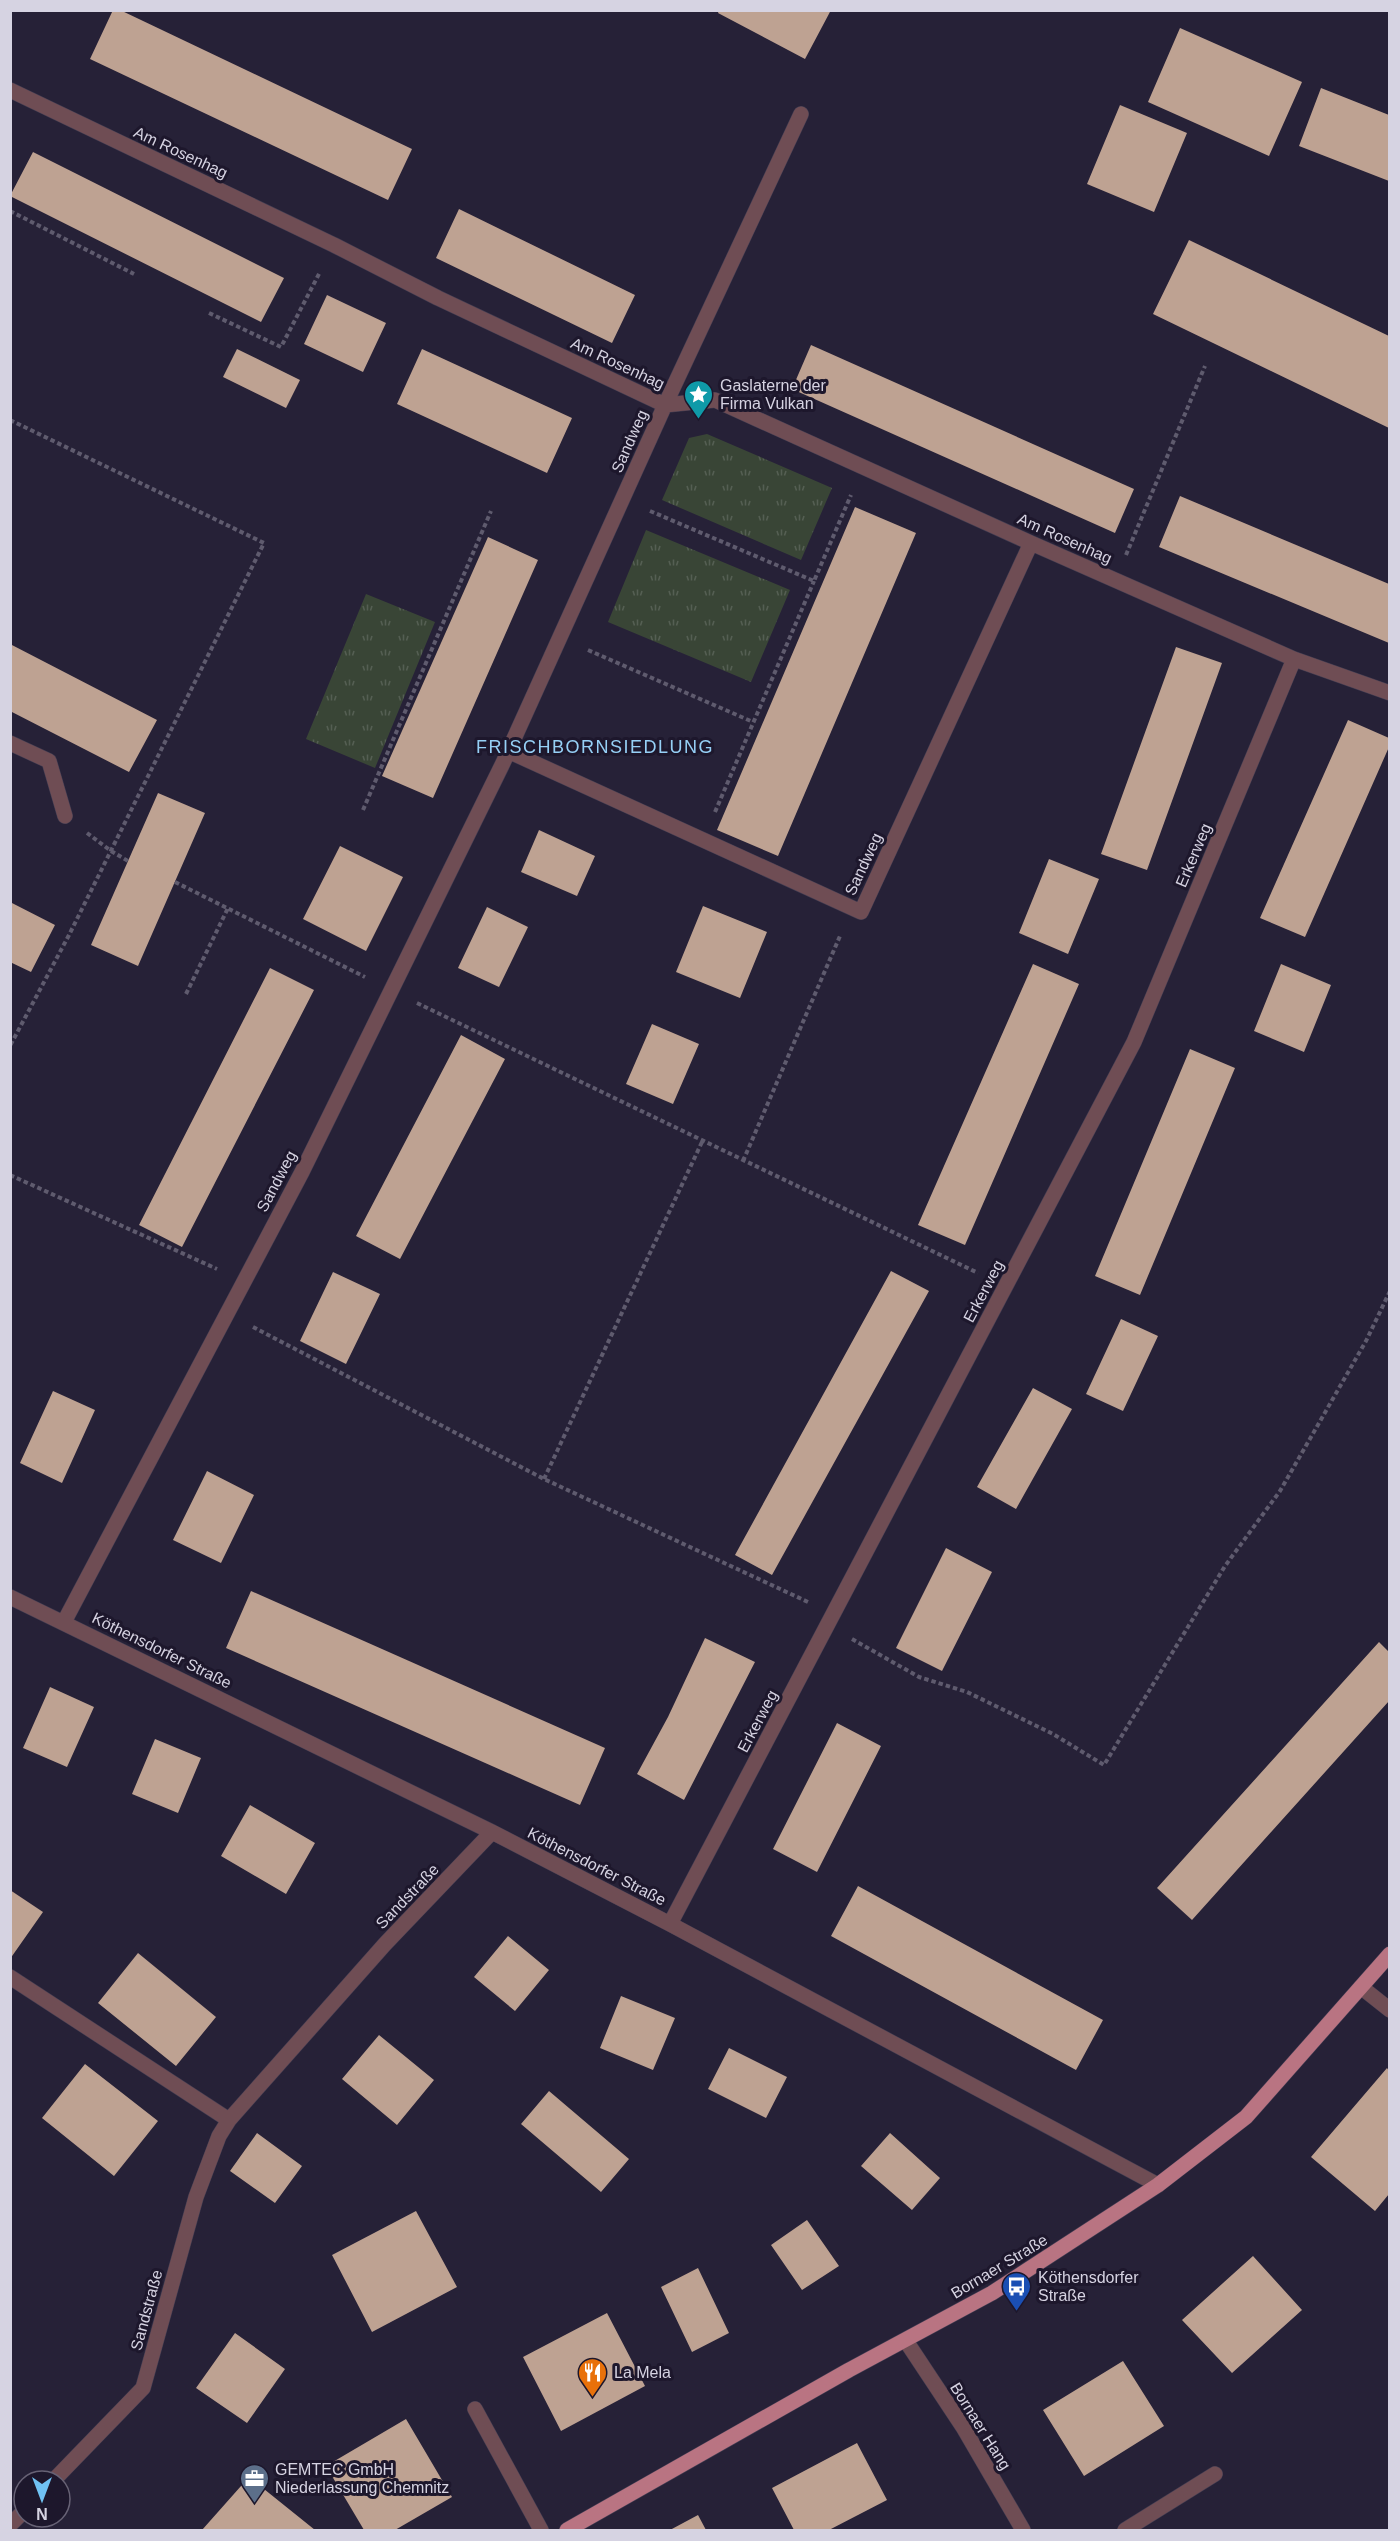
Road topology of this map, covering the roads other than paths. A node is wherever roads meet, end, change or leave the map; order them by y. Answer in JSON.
{"nodes":[{"id":1,"x":10,"y":90,"type":"edge"},
{"id":2,"x":801,"y":114,"type":"dead end"},
{"id":3,"x":665,"y":405,"type":"junction"},
{"id":4,"x":1031,"y":543,"type":"junction"},
{"id":5,"x":1294,"y":659,"type":"junction"},
{"id":6,"x":1389,"y":693,"type":"edge"},
{"id":7,"x":10,"y":743,"type":"edge"},
{"id":8,"x":508,"y":751,"type":"junction"},
{"id":9,"x":65,"y":816,"type":"road end"},
{"id":10,"x":10,"y":1597,"type":"edge"},
{"id":11,"x":64,"y":1622,"type":"junction"},
{"id":12,"x":492,"y":1832,"type":"junction"},
{"id":13,"x":670,"y":1924,"type":"junction"},
{"id":14,"x":1389,"y":1954,"type":"edge"},
{"id":15,"x":10,"y":1977,"type":"edge"},
{"id":16,"x":1361,"y":1987,"type":"junction"},
{"id":17,"x":1389,"y":2010,"type":"edge"},
{"id":18,"x":229,"y":2120,"type":"junction"},
{"id":19,"x":1158,"y":2185,"type":"junction"},
{"id":20,"x":906,"y":2341,"type":"junction"},
{"id":21,"x":476,"y":2409,"type":"dead end"},
{"id":22,"x":65,"y":2469,"type":"edge"},
{"id":23,"x":1215,"y":2474,"type":"dead end"},
{"id":24,"x":541,"y":2530,"type":"edge"},
{"id":25,"x":567,"y":2530,"type":"edge"},
{"id":26,"x":1023,"y":2530,"type":"edge"},
{"id":27,"x":1125,"y":2530,"type":"edge"}],
"edges":[{"from":1,"to":3,"type":"street","name":"Am Rosenhag"},
{"from":2,"to":3,"type":"street","name":"Sandweg"},
{"from":3,"to":4,"type":"street","name":"Am Rosenhag"},
{"from":3,"to":8,"type":"street","name":"Sandweg"},
{"from":4,"to":5,"type":"street","name":"Am Rosenhag"},
{"from":4,"to":8,"type":"street","name":"Sandweg"},
{"from":5,"to":6,"type":"street","name":"Am Rosenhag"},
{"from":5,"to":13,"type":"street","name":"Erkerweg"},
{"from":7,"to":9,"type":"street"},
{"from":8,"to":11,"type":"street","name":"Sandweg"},
{"from":10,"to":11,"type":"street","name":"Köthensdorfer Straße"},
{"from":11,"to":12,"type":"street","name":"Köthensdorfer Straße"},
{"from":12,"to":13,"type":"street","name":"Köthensdorfer Straße"},
{"from":12,"to":18,"type":"street","name":"Sandstraße"},
{"from":13,"to":19,"type":"street","name":"Köthensdorfer Straße"},
{"from":14,"to":16,"type":"main road","name":"Bornaer Straße"},
{"from":15,"to":18,"type":"street"},
{"from":16,"to":17,"type":"street"},
{"from":16,"to":19,"type":"main road","name":"Bornaer Straße"},
{"from":18,"to":22,"type":"street","name":"Sandstraße"},
{"from":19,"to":20,"type":"main road","name":"Bornaer Straße"},
{"from":20,"to":25,"type":"main road","name":"Bornaer Straße"},
{"from":20,"to":26,"type":"street","name":"Bornaer Hang"},
{"from":21,"to":24,"type":"street"},
{"from":23,"to":27,"type":"street"}]}
